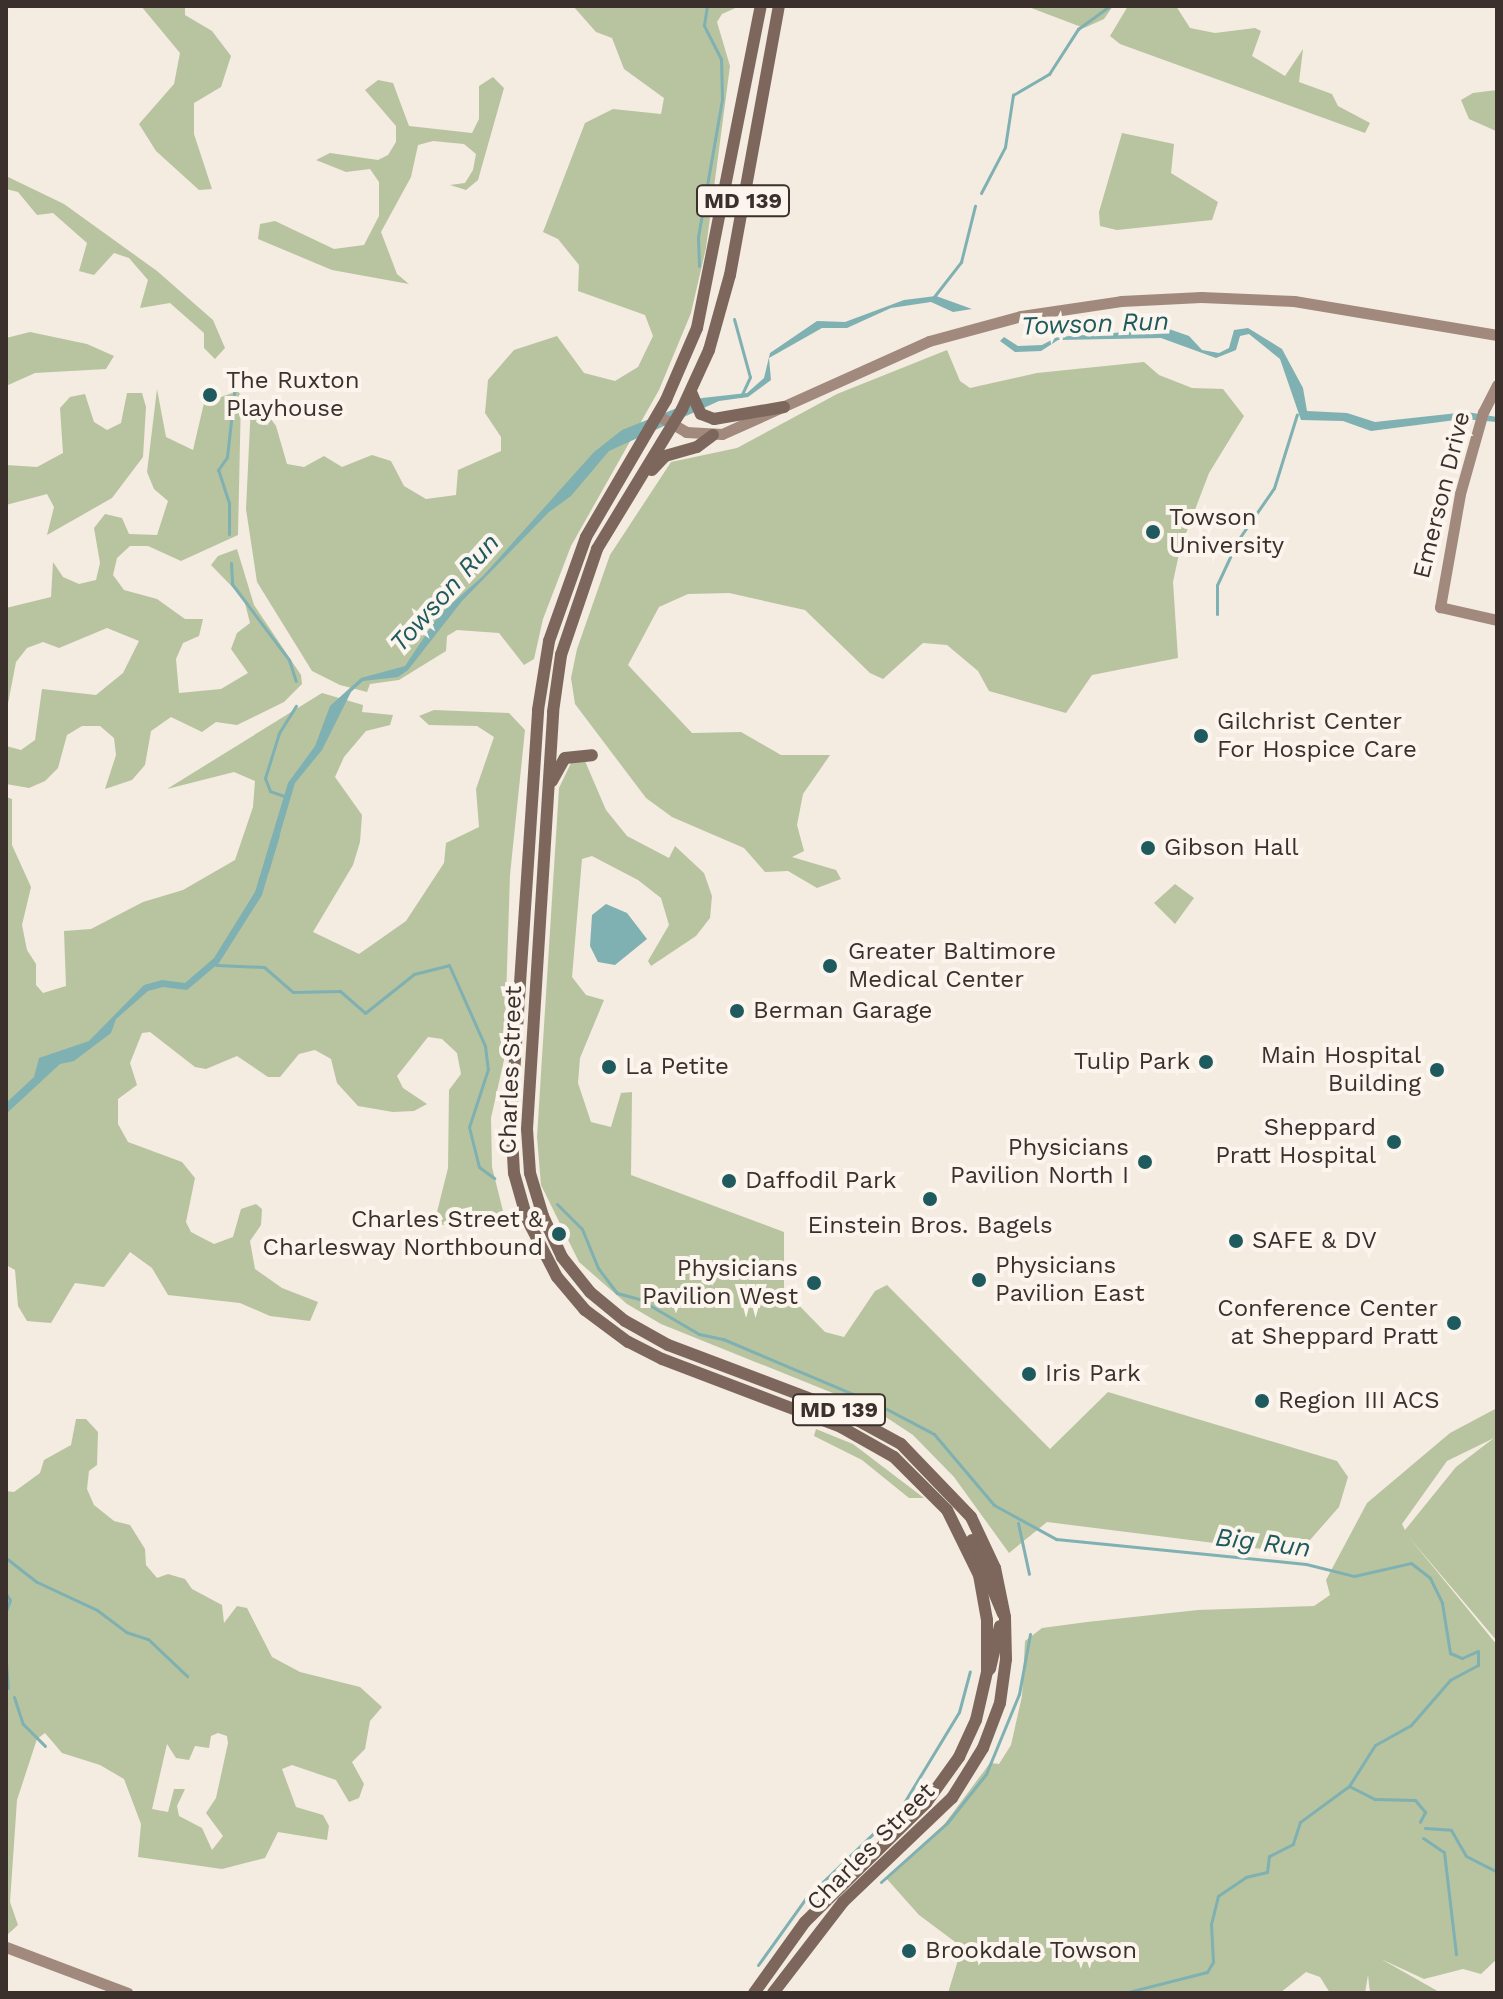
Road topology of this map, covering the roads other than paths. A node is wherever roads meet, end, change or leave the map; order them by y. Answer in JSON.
{"nodes":[{"id":1,"x":761,"y":6,"type":"edge"},
{"id":2,"x":779,"y":6,"type":"edge"},
{"id":3,"x":1497,"y":335,"type":"edge"},
{"id":4,"x":1497,"y":385,"type":"edge"},
{"id":5,"x":691,"y":392,"type":"junction"},
{"id":6,"x":784,"y":407,"type":"junction"},
{"id":7,"x":657,"y":415,"type":"junction"},
{"id":8,"x":673,"y":424,"type":"junction"},
{"id":9,"x":713,"y":435,"type":"junction"},
{"id":10,"x":637,"y":482,"type":"junction"},
{"id":11,"x":1497,"y":620,"type":"edge"},
{"id":12,"x":592,"y":755,"type":"dead end"},
{"id":13,"x":548,"y":792,"type":"junction"},
{"id":14,"x":959,"y":1530,"type":"junction"},
{"id":15,"x":1005,"y":1617,"type":"junction"},
{"id":16,"x":987,"y":1672,"type":"junction"},
{"id":17,"x":6,"y":1947,"type":"edge"},
{"id":18,"x":128,"y":1993,"type":"edge"},
{"id":19,"x":754,"y":1993,"type":"edge"},
{"id":20,"x":773,"y":1993,"type":"edge"}],
"edges":[{"from":1,"to":7,"type":"main road","name":"Charles Street","number":"MD 139"},
{"from":2,"to":5,"type":"main road","name":"Charles Street","number":"MD 139"},
{"from":3,"to":6,"type":"main road"},
{"from":4,"to":11,"type":"main road","name":"Emerson Drive"},
{"from":5,"to":6,"type":"main road"},
{"from":5,"to":8,"type":"main road","name":"Charles Street","number":"MD 139"},
{"from":6,"to":9,"type":"main road"},
{"from":7,"to":8,"type":"main road"},
{"from":7,"to":14,"type":"main road","name":"Charles Street","number":"MD 139"},
{"from":8,"to":9,"type":"main road"},
{"from":8,"to":10,"type":"main road","name":"Charles Street","number":"MD 139"},
{"from":9,"to":10,"type":"main road"},
{"from":10,"to":13,"type":"main road","name":"Charles Street","number":"MD 139"},
{"from":12,"to":13,"type":"main road"},
{"from":13,"to":15,"type":"main road","name":"Charles Street","number":"MD 139"},
{"from":14,"to":15,"type":"main road"},
{"from":14,"to":16,"type":"main road","name":"Charles Street","number":"MD 139"},
{"from":15,"to":16,"type":"main road"},
{"from":15,"to":20,"type":"main road","name":"Charles Street","number":"MD 139"},
{"from":16,"to":19,"type":"main road","name":"Charles Street","number":"MD 139"},
{"from":17,"to":18,"type":"main road"}]}
